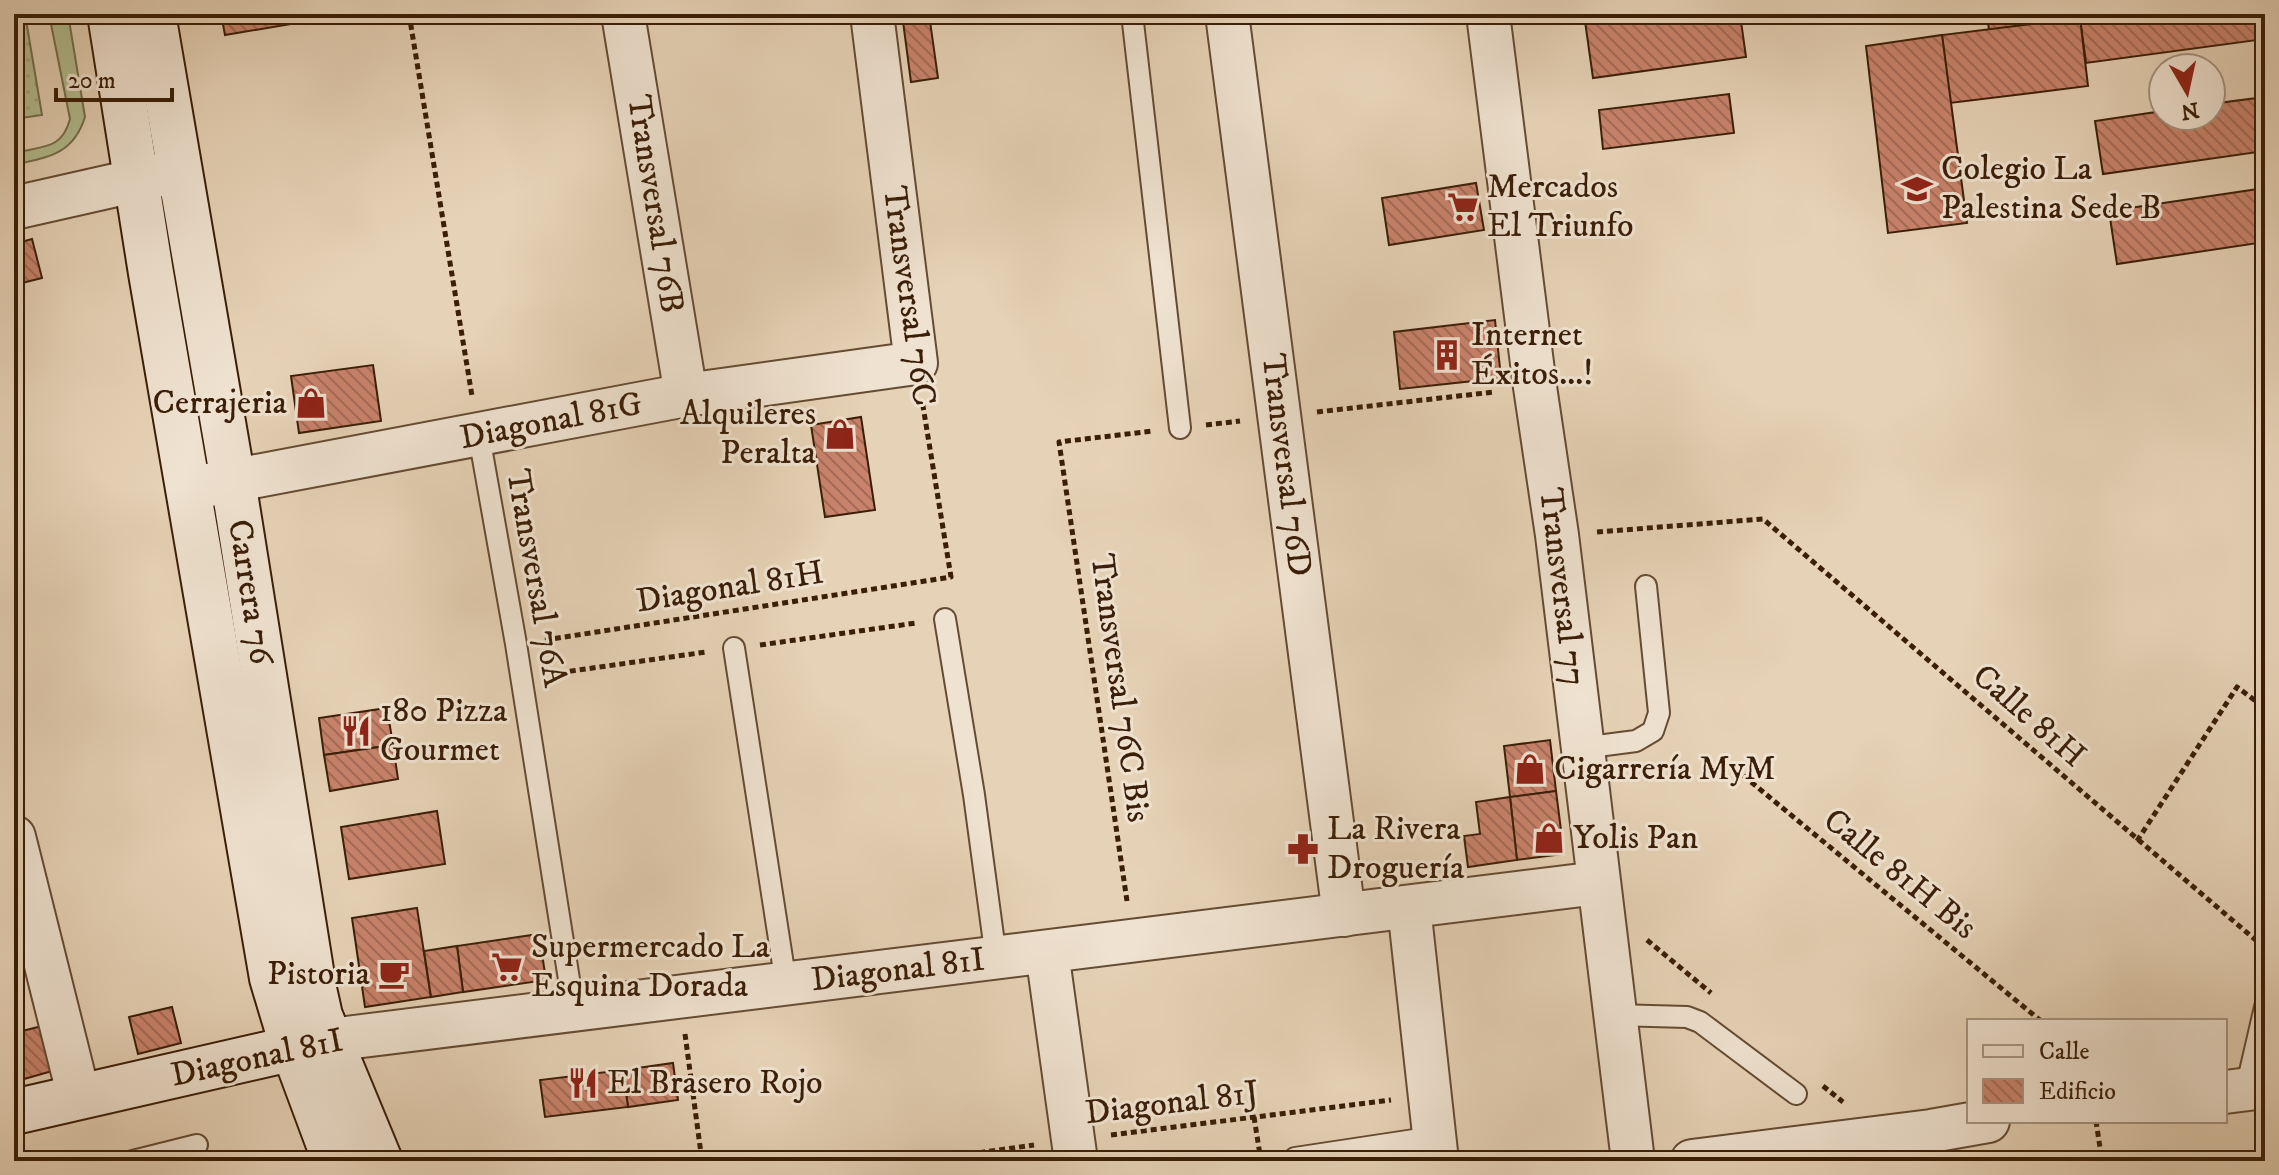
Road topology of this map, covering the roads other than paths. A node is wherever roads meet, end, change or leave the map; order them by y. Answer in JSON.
{"nodes":[{"id":1,"x":110,"y":14,"type":"edge"},
{"id":2,"x":153,"y":14,"type":"edge"},
{"id":3,"x":623,"y":14,"type":"edge"},
{"id":4,"x":872,"y":14,"type":"edge"},
{"id":5,"x":1132,"y":14,"type":"edge"},
{"id":6,"x":1227,"y":14,"type":"edge"},
{"id":7,"x":1488,"y":14,"type":"edge"},
{"id":8,"x":178,"y":171,"type":"junction"},
{"id":9,"x":136,"y":181,"type":"junction"},
{"id":10,"x":14,"y":208,"type":"edge"},
{"id":11,"x":916,"y":363,"type":"joint"},
{"id":12,"x":686,"y":395,"type":"junction"},
{"id":13,"x":1180,"y":428,"type":"dead end"},
{"id":14,"x":479,"y":436,"type":"junction"},
{"id":15,"x":233,"y":481,"type":"junction"},
{"id":16,"x":188,"y":489,"type":"junction"},
{"id":17,"x":1646,"y":586,"type":"dead end"},
{"id":18,"x":945,"y":619,"type":"dead end"},
{"id":19,"x":734,"y":648,"type":"dead end"},
{"id":20,"x":1582,"y":748,"type":"junction"},
{"id":21,"x":14,"y":837,"type":"edge"},
{"id":22,"x":1598,"y":883,"type":"junction"},
{"id":23,"x":1409,"y":907,"type":"junction"},
{"id":24,"x":1344,"y":915,"type":"junction"},
{"id":25,"x":1047,"y":952,"type":"junction"},
{"id":26,"x":996,"y":958,"type":"junction"},
{"id":27,"x":786,"y":984,"type":"junction"},
{"id":28,"x":2265,"y":1007,"type":"edge"},
{"id":29,"x":574,"y":1011,"type":"junction"},
{"id":30,"x":1615,"y":1015,"type":"junction"},
{"id":31,"x":311,"y":1044,"type":"junction"},
{"id":32,"x":2245,"y":1090,"type":"edge"},
{"id":33,"x":1796,"y":1094,"type":"dead end"},
{"id":34,"x":79,"y":1097,"type":"junction"},
{"id":35,"x":14,"y":1112,"type":"edge"},
{"id":36,"x":1970,"y":1123,"type":"edge"},
{"id":37,"x":197,"y":1145,"type":"dead end"},
{"id":38,"x":1436,"y":1149,"type":"edge"},
{"id":39,"x":1074,"y":1150,"type":"edge"},
{"id":40,"x":1295,"y":1158,"type":"dead end"},
{"id":41,"x":133,"y":1161,"type":"edge"},
{"id":42,"x":335,"y":1161,"type":"edge"},
{"id":43,"x":380,"y":1161,"type":"edge"},
{"id":44,"x":1633,"y":1161,"type":"edge"},
{"id":45,"x":1692,"y":1161,"type":"edge"}],
"edges":[{"from":1,"to":9,"type":"main road","name":"Carrera 76"},
{"from":2,"to":8,"type":"main road","name":"Carrera 76"},
{"from":3,"to":12,"type":"street","name":"Transversal 76B"},
{"from":4,"to":11,"type":"street","name":"Transversal 76C"},
{"from":5,"to":13,"type":"lane"},
{"from":6,"to":24,"type":"street","name":"Transversal 76D"},
{"from":7,"to":20,"type":"street","name":"Transversal 77"},
{"from":8,"to":9,"type":"street"},
{"from":8,"to":15,"type":"main road","name":"Carrera 76"},
{"from":9,"to":10,"type":"street"},
{"from":9,"to":16,"type":"main road","name":"Carrera 76"},
{"from":11,"to":12,"type":"street","name":"Diagonal 81G"},
{"from":12,"to":14,"type":"street","name":"Diagonal 81G"},
{"from":14,"to":15,"type":"street","name":"Diagonal 81G"},
{"from":14,"to":29,"type":"lane","name":"Transversal 76A"},
{"from":15,"to":16,"type":"street","name":"Diagonal 81G"},
{"from":15,"to":31,"type":"main road","name":"Carrera 76"},
{"from":16,"to":31,"type":"main road","name":"Carrera 76"},
{"from":17,"to":20,"type":"lane"},
{"from":18,"to":26,"type":"lane"},
{"from":19,"to":27,"type":"lane"},
{"from":20,"to":22,"type":"street","name":"Transversal 77"},
{"from":21,"to":34,"type":"street"},
{"from":22,"to":23,"type":"street","name":"Diagonal 81I"},
{"from":22,"to":30,"type":"street","name":"Transversal 77"},
{"from":23,"to":24,"type":"street","name":"Diagonal 81I"},
{"from":23,"to":38,"type":"street"},
{"from":24,"to":25,"type":"street","name":"Diagonal 81I"},
{"from":25,"to":26,"type":"street","name":"Diagonal 81I"},
{"from":25,"to":39,"type":"street"},
{"from":26,"to":27,"type":"street","name":"Diagonal 81I"},
{"from":27,"to":29,"type":"street","name":"Diagonal 81I"},
{"from":28,"to":32,"type":"lane"},
{"from":29,"to":31,"type":"street","name":"Diagonal 81I"},
{"from":30,"to":33,"type":"lane"},
{"from":30,"to":44,"type":"street","name":"Transversal 77"},
{"from":31,"to":34,"type":"main road","name":"Diagonal 81I"},
{"from":31,"to":42,"type":"main road","name":"Carrera 76"},
{"from":31,"to":43,"type":"main road","name":"Carrera 76"},
{"from":34,"to":35,"type":"main road","name":"Diagonal 81I"},
{"from":36,"to":45,"type":"street"},
{"from":37,"to":41,"type":"lane"},
{"from":38,"to":40,"type":"lane"}]}
